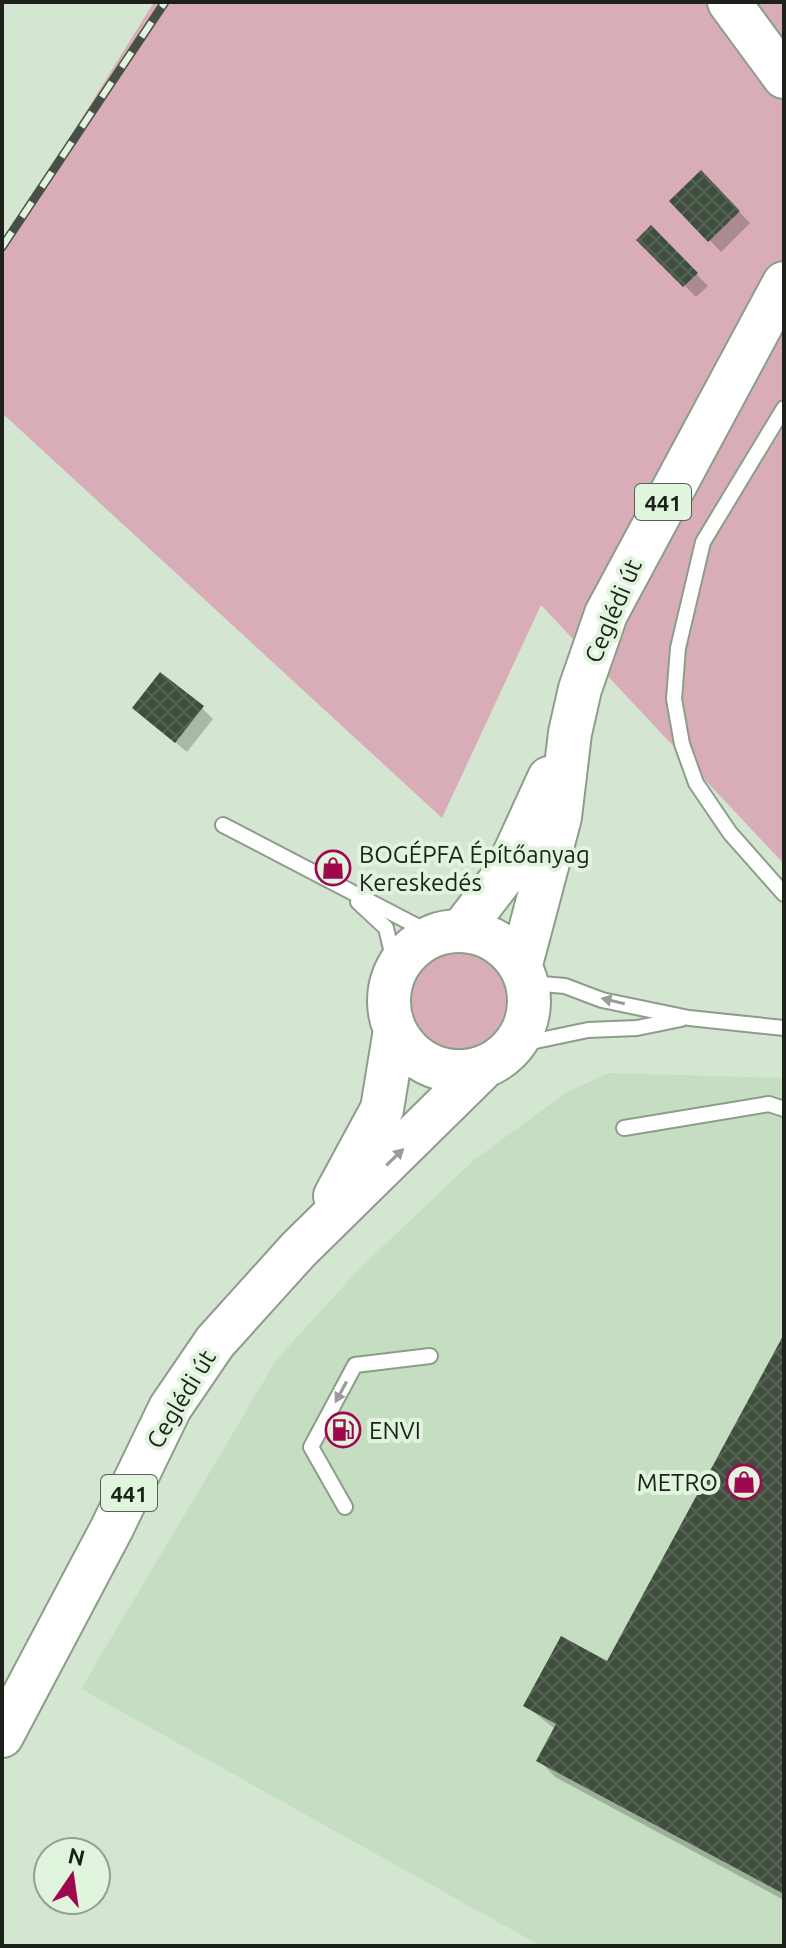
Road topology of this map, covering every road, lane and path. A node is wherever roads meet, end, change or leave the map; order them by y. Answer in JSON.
{"nodes":[{"id":1,"x":729,"y":2,"type":"edge"},
{"id":2,"x":756,"y":2,"type":"edge"},
{"id":3,"x":784,"y":76,"type":"edge"},
{"id":4,"x":784,"y":283,"type":"edge"},
{"id":5,"x":784,"y":408,"type":"edge"},
{"id":6,"x":570,"y":733,"type":"junction"},
{"id":7,"x":223,"y":825,"type":"dead end"},
{"id":8,"x":346,"y":890,"type":"junction"},
{"id":9,"x":784,"y":894,"type":"edge"},
{"id":10,"x":448,"y":933,"type":"junction"},
{"id":11,"x":396,"y":970,"type":"junction"},
{"id":12,"x":522,"y":970,"type":"junction"},
{"id":13,"x":689,"y":1018,"type":"junction"},
{"id":14,"x":784,"y":1028,"type":"edge"},
{"id":15,"x":395,"y":1030,"type":"junction"},
{"id":16,"x":499,"y":1056,"type":"junction"},
{"id":17,"x":784,"y":1109,"type":"edge"},
{"id":18,"x":624,"y":1128,"type":"dead end"},
{"id":19,"x":298,"y":1250,"type":"junction"},
{"id":20,"x":430,"y":1356,"type":"dead end"},
{"id":21,"x":345,"y":1507,"type":"dead end"},
{"id":22,"x":2,"y":1736,"type":"edge"}],
"edges":[{"from":1,"to":3,"type":"main road"},
{"from":2,"to":3,"type":"main road"},
{"from":4,"to":6,"type":"main road","name":"Ceglédi út","number":"441"},
{"from":5,"to":9,"type":"lane"},
{"from":6,"to":10,"type":"main road","name":"Ceglédi út","number":"441"},
{"from":6,"to":12,"type":"main road","name":"Ceglédi út","number":"441"},
{"from":7,"to":8,"type":"lane"},
{"from":8,"to":10,"type":"lane"},
{"from":8,"to":11,"type":"lane"},
{"from":10,"to":11,"type":"main road","number":"441"},
{"from":10,"to":12,"type":"main road"},
{"from":11,"to":15,"type":"main road","number":"441"},
{"from":13,"to":12,"type":"lane","one_way":true},
{"from":12,"to":16,"type":"main road","number":"441"},
{"from":13,"to":14,"type":"lane"},
{"from":13,"to":16,"type":"lane"},
{"from":15,"to":16,"type":"main road"},
{"from":15,"to":19,"type":"main road","name":"Ceglédi út","number":"441"},
{"from":19,"to":16,"type":"main road","name":"Ceglédi út","number":"441","one_way":true},
{"from":17,"to":18,"type":"lane"},
{"from":19,"to":22,"type":"main road","name":"Ceglédi út","number":"441"},
{"from":20,"to":21,"type":"lane","one_way":true}]}
